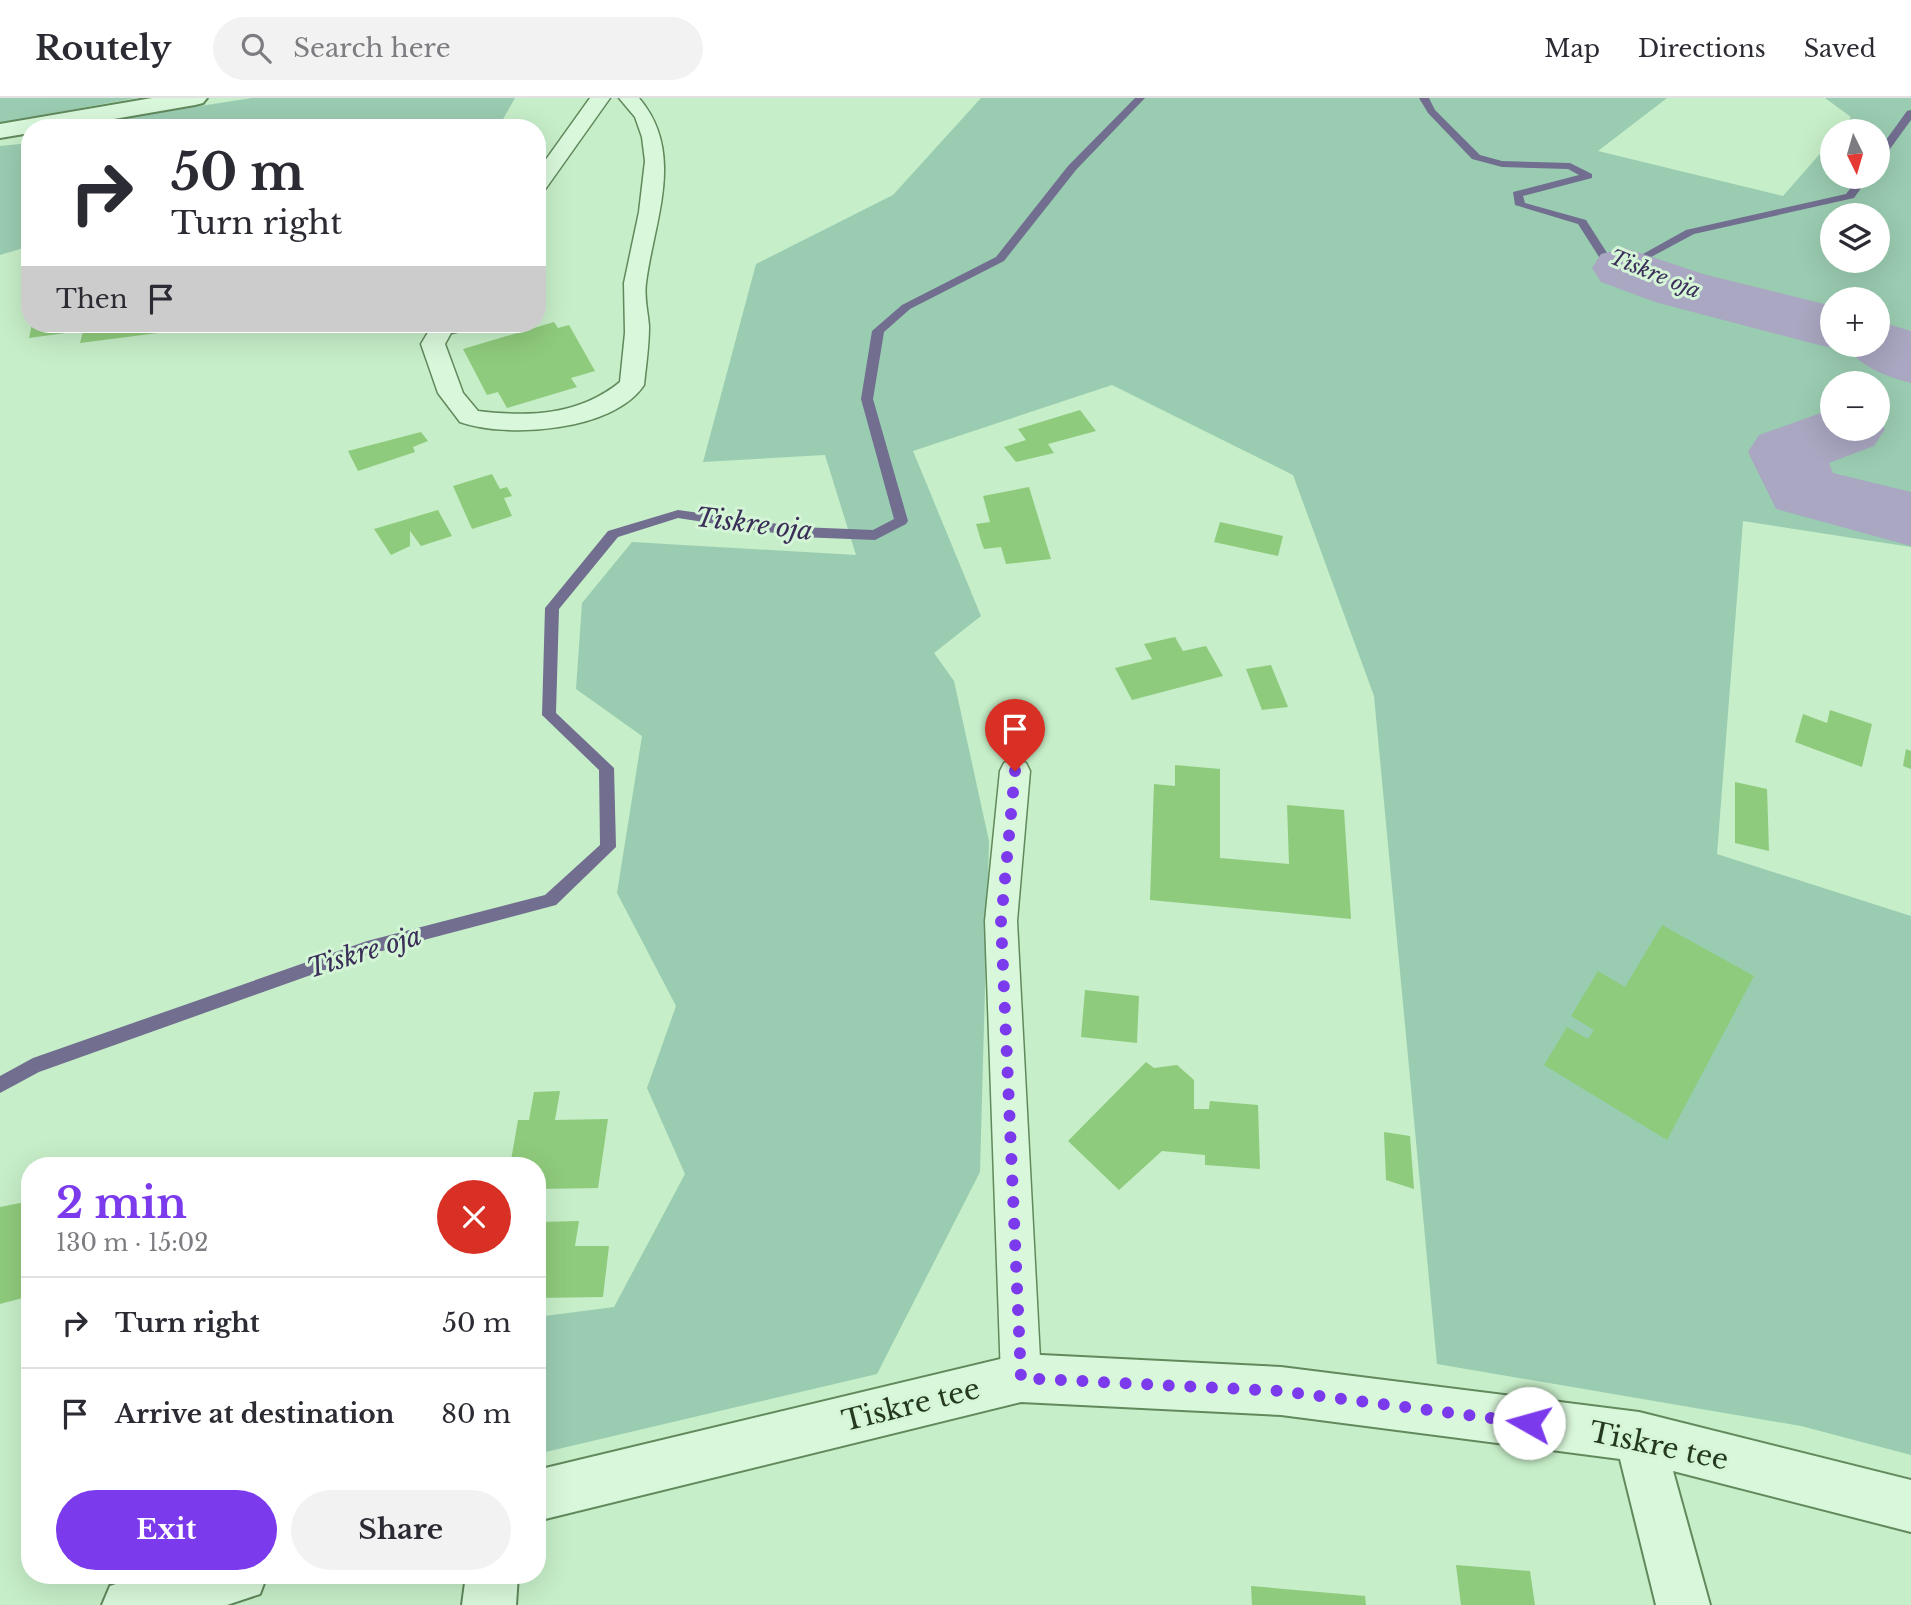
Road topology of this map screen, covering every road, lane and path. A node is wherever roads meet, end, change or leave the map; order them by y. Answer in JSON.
{"nodes":[{"id":1,"x":195,"y":98,"type":"edge"},
{"id":2,"x":600,"y":98,"type":"edge"},
{"id":3,"x":629,"y":98,"type":"edge"},
{"id":4,"x":71,"y":119,"type":"edge"},
{"id":5,"x":21,"y":127,"type":"edge"},
{"id":6,"x":0,"y":131,"type":"edge"},
{"id":7,"x":546,"y":174,"type":"edge"},
{"id":8,"x":439,"y":333,"type":"edge"},
{"id":9,"x":1015,"y":771,"type":"dead end"},
{"id":10,"x":1021,"y":1378,"type":"junction"},
{"id":11,"x":1639,"y":1437,"type":"junction"},
{"id":12,"x":546,"y":1494,"type":"edge"},
{"id":13,"x":1911,"y":1506,"type":"edge"},
{"id":14,"x":207,"y":1584,"type":"edge"},
{"id":15,"x":491,"y":1584,"type":"edge"},
{"id":16,"x":129,"y":1605,"type":"edge"},
{"id":17,"x":489,"y":1605,"type":"edge"},
{"id":18,"x":1683,"y":1605,"type":"edge"}],
"edges":[{"from":1,"to":4,"type":"street"},
{"from":2,"to":7,"type":"lane"},
{"from":3,"to":8,"type":"lane"},
{"from":5,"to":6,"type":"street"},
{"from":9,"to":10,"type":"lane"},
{"from":10,"to":11,"type":"street","name":"Tiskre tee"},
{"from":10,"to":12,"type":"street","name":"Tiskre tee"},
{"from":11,"to":13,"type":"street","name":"Tiskre tee"},
{"from":11,"to":18,"type":"street"},
{"from":14,"to":16,"type":"street"},
{"from":15,"to":17,"type":"street"}]}
